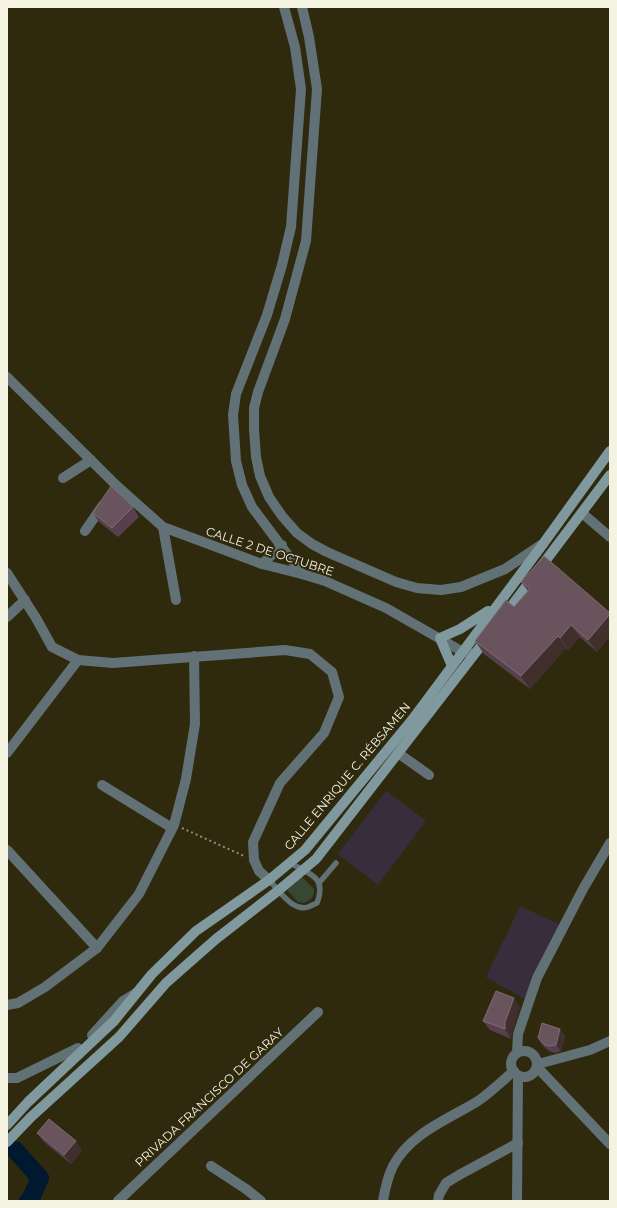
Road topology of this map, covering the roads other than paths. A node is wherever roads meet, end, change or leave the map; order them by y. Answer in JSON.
{"nodes":[{"id":1,"x":284,"y":7,"type":"edge"},
{"id":2,"x":302,"y":7,"type":"edge"},
{"id":3,"x":285,"y":255,"type":"junction"},
{"id":4,"x":301,"y":259,"type":"junction"},
{"id":5,"x":7,"y":377,"type":"edge"},
{"id":6,"x":610,"y":451,"type":"edge"},
{"id":7,"x":91,"y":460,"type":"junction"},
{"id":8,"x":610,"y":475,"type":"edge"},
{"id":9,"x":63,"y":478,"type":"dead end"},
{"id":10,"x":112,"y":492,"type":"junction"},
{"id":11,"x":582,"y":513,"type":"junction"},
{"id":12,"x":163,"y":527,"type":"junction"},
{"id":13,"x":85,"y":531,"type":"dead end"},
{"id":14,"x":610,"y":537,"type":"edge"},
{"id":15,"x":543,"y":544,"type":"junction"},
{"id":16,"x":282,"y":545,"type":"junction"},
{"id":17,"x":262,"y":564,"type":"junction"},
{"id":18,"x":7,"y":573,"type":"edge"},
{"id":19,"x":302,"y":574,"type":"junction"},
{"id":20,"x":25,"y":600,"type":"junction"},
{"id":21,"x":176,"y":600,"type":"dead end"},
{"id":22,"x":499,"y":602,"type":"junction"},
{"id":23,"x":7,"y":617,"type":"edge"},
{"id":24,"x":440,"y":638,"type":"junction"},
{"id":25,"x":463,"y":652,"type":"junction"},
{"id":26,"x":476,"y":653,"type":"junction"},
{"id":27,"x":194,"y":656,"type":"junction"},
{"id":28,"x":78,"y":660,"type":"junction"},
{"id":29,"x":452,"y":666,"type":"junction"},
{"id":30,"x":398,"y":753,"type":"junction"},
{"id":31,"x":7,"y":754,"type":"edge"},
{"id":32,"x":430,"y":775,"type":"dead end"},
{"id":33,"x":102,"y":785,"type":"dead end"},
{"id":34,"x":173,"y":826,"type":"junction"},
{"id":35,"x":610,"y":843,"type":"edge"},
{"id":36,"x":7,"y":850,"type":"edge"},
{"id":37,"x":290,"y":863,"type":"junction"},
{"id":38,"x":336,"y":863,"type":"dead end"},
{"id":39,"x":303,"y":870,"type":"junction"},
{"id":40,"x":269,"y":880,"type":"junction"},
{"id":41,"x":319,"y":883,"type":"junction"},
{"id":42,"x":279,"y":890,"type":"junction"},
{"id":43,"x":97,"y":948,"type":"junction"},
{"id":44,"x":18,"y":1003,"type":"junction"},
{"id":45,"x":7,"y":1005,"type":"edge"},
{"id":46,"x":318,"y":1012,"type":"dead end"},
{"id":47,"x":7,"y":1014,"type":"edge"},
{"id":48,"x":610,"y":1041,"type":"edge"},
{"id":49,"x":80,"y":1050,"type":"junction"},
{"id":50,"x":517,"y":1053,"type":"junction"},
{"id":51,"x":537,"y":1065,"type":"junction"},
{"id":52,"x":516,"y":1073,"type":"junction"},
{"id":53,"x":7,"y":1078,"type":"edge"},
{"id":54,"x":7,"y":1125,"type":"edge"},
{"id":55,"x":7,"y":1142,"type":"edge"},
{"id":56,"x":518,"y":1143,"type":"junction"},
{"id":57,"x":610,"y":1144,"type":"edge"},
{"id":58,"x":211,"y":1166,"type":"dead end"},
{"id":59,"x":118,"y":1201,"type":"edge"},
{"id":60,"x":260,"y":1201,"type":"edge"},
{"id":61,"x":383,"y":1201,"type":"edge"},
{"id":62,"x":438,"y":1201,"type":"edge"},
{"id":63,"x":517,"y":1201,"type":"edge"}],
"edges":[{"from":1,"to":3,"type":"street"},
{"from":2,"to":4,"type":"street"},
{"from":3,"to":4,"type":"street"},
{"from":3,"to":16,"type":"street"},
{"from":4,"to":15,"type":"street"},
{"from":5,"to":7,"type":"street","name":"CALLE 2 DE OCTUBRE"},
{"from":6,"to":15,"type":"main road","name":"CALLE ENRIQUE C. RÉBSAMEN"},
{"from":7,"to":9,"type":"street"},
{"from":7,"to":10,"type":"street","name":"CALLE 2 DE OCTUBRE"},
{"from":8,"to":11,"type":"main road","name":"CALLE ENRIQUE C. RÉBSAMEN"},
{"from":10,"to":12,"type":"street","name":"CALLE 2 DE OCTUBRE"},
{"from":10,"to":13,"type":"street"},
{"from":11,"to":14,"type":"street"},
{"from":11,"to":26,"type":"main road","name":"CALLE ENRIQUE C. RÉBSAMEN"},
{"from":12,"to":17,"type":"street","name":"CALLE 2 DE OCTUBRE"},
{"from":12,"to":21,"type":"street"},
{"from":15,"to":22,"type":"main road","name":"CALLE ENRIQUE C. RÉBSAMEN"},
{"from":16,"to":17,"type":"street"},
{"from":16,"to":19,"type":"street"},
{"from":17,"to":19,"type":"street","name":"CALLE 2 DE OCTUBRE"},
{"from":18,"to":20,"type":"street"},
{"from":19,"to":24,"type":"street","name":"CALLE 2 DE OCTUBRE"},
{"from":20,"to":23,"type":"street"},
{"from":20,"to":28,"type":"street"},
{"from":22,"to":24,"type":"main road"},
{"from":22,"to":25,"type":"main road","name":"CALLE ENRIQUE C. RÉBSAMEN"},
{"from":24,"to":25,"type":"street","name":"CALLE 2 DE OCTUBRE"},
{"from":24,"to":29,"type":"main road"},
{"from":25,"to":26,"type":"street","name":"CALLE 2 DE OCTUBRE"},
{"from":25,"to":29,"type":"main road","name":"CALLE ENRIQUE C. RÉBSAMEN"},
{"from":26,"to":30,"type":"main road","name":"CALLE ENRIQUE C. RÉBSAMEN"},
{"from":27,"to":28,"type":"street"},
{"from":27,"to":34,"type":"street"},
{"from":27,"to":40,"type":"street"},
{"from":28,"to":31,"type":"street"},
{"from":29,"to":37,"type":"main road","name":"CALLE ENRIQUE C. RÉBSAMEN"},
{"from":30,"to":32,"type":"street"},
{"from":30,"to":39,"type":"main road","name":"CALLE ENRIQUE C. RÉBSAMEN"},
{"from":33,"to":34,"type":"street"},
{"from":34,"to":43,"type":"street"},
{"from":35,"to":50,"type":"street"},
{"from":36,"to":43,"type":"street"},
{"from":37,"to":39,"type":"lane"},
{"from":37,"to":40,"type":"main road","name":"CALLE ENRIQUE C. RÉBSAMEN"},
{"from":38,"to":41,"type":"lane"},
{"from":39,"to":41,"type":"lane"},
{"from":39,"to":42,"type":"main road","name":"CALLE ENRIQUE C. RÉBSAMEN"},
{"from":40,"to":42,"type":"lane"},
{"from":40,"to":49,"type":"main road","name":"CALLE ENRIQUE C. RÉBSAMEN"},
{"from":41,"to":42,"type":"lane"},
{"from":42,"to":55,"type":"main road","name":"CALLE ENRIQUE C. RÉBSAMEN"},
{"from":43,"to":44,"type":"street"},
{"from":44,"to":45,"type":"street"},
{"from":44,"to":47,"type":"street"},
{"from":46,"to":59,"type":"street","name":"PRIVADA FRANCISCO DE GARAY"},
{"from":48,"to":51,"type":"street"},
{"from":49,"to":53,"type":"street"},
{"from":49,"to":54,"type":"main road","name":"CALLE ENRIQUE C. RÉBSAMEN"},
{"from":50,"to":51,"type":"street"},
{"from":50,"to":52,"type":"street"},
{"from":51,"to":52,"type":"street"},
{"from":51,"to":57,"type":"street"},
{"from":52,"to":56,"type":"street"},
{"from":52,"to":61,"type":"street"},
{"from":56,"to":62,"type":"street"},
{"from":56,"to":63,"type":"street"},
{"from":58,"to":60,"type":"street"}]}
